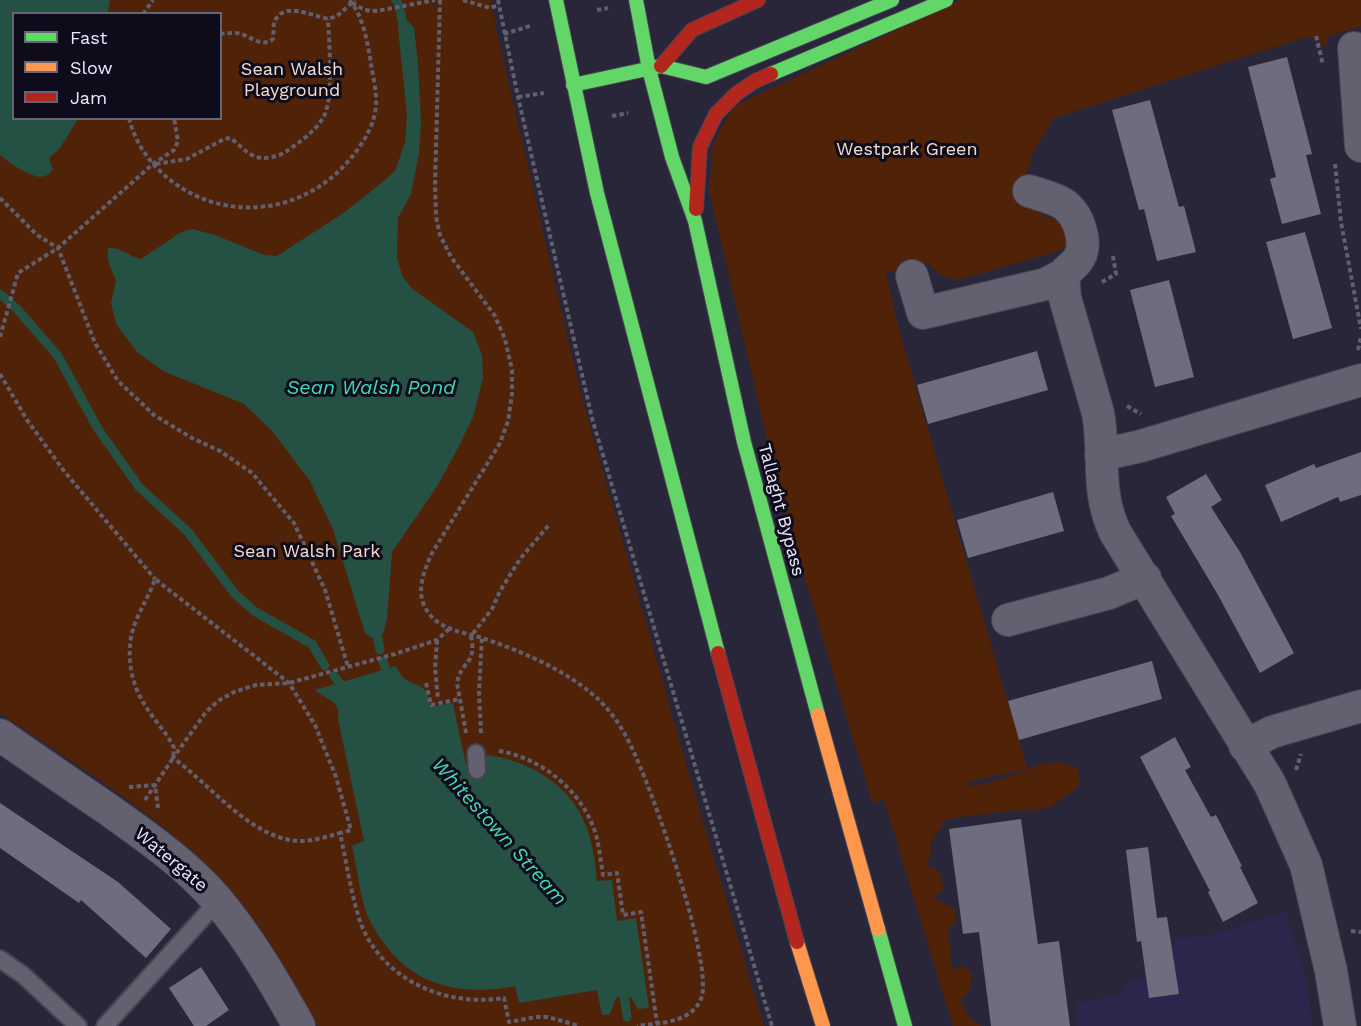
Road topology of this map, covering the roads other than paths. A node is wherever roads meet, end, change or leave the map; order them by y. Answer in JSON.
{"nodes":[{"id":1,"x":556,"y":0,"type":"edge"},
{"id":2,"x":636,"y":0,"type":"edge"},
{"id":3,"x":758,"y":0,"type":"edge"},
{"id":4,"x":892,"y":0,"type":"edge"},
{"id":5,"x":946,"y":0,"type":"edge"},
{"id":6,"x":1354,"y":48,"type":"dead end"},
{"id":7,"x":655,"y":67,"type":"junction"},
{"id":8,"x":573,"y":85,"type":"junction"},
{"id":9,"x":1348,"y":151,"type":"edge"},
{"id":10,"x":1029,"y":191,"type":"dead end"},
{"id":11,"x":695,"y":221,"type":"junction"},
{"id":12,"x":1063,"y":275,"type":"junction"},
{"id":13,"x":912,"y":276,"type":"dead end"},
{"id":14,"x":1357,"y":368,"type":"edge"},
{"id":15,"x":1101,"y":455,"type":"junction"},
{"id":16,"x":1146,"y":578,"type":"junction"},
{"id":17,"x":1008,"y":620,"type":"dead end"},
{"id":18,"x":1361,"y":706,"type":"edge"},
{"id":19,"x":0,"y":735,"type":"edge"},
{"id":20,"x":475,"y":746,"type":"road end"},
{"id":21,"x":1245,"y":746,"type":"junction"},
{"id":22,"x":477,"y":770,"type":"dead end"},
{"id":23,"x":218,"y":901,"type":"junction"},
{"id":24,"x":0,"y":958,"type":"edge"},
{"id":25,"x":78,"y":1026,"type":"edge"},
{"id":26,"x":105,"y":1026,"type":"edge"},
{"id":27,"x":299,"y":1026,"type":"edge"},
{"id":28,"x":823,"y":1026,"type":"edge"},
{"id":29,"x":905,"y":1026,"type":"edge"},
{"id":30,"x":1340,"y":1026,"type":"edge"}],
"edges":[{"from":1,"to":8,"type":"main road"},
{"from":2,"to":7,"type":"main road","name":"Tallaght Bypass"},
{"from":3,"to":7,"type":"main road"},
{"from":4,"to":7,"type":"main road"},
{"from":5,"to":11,"type":"main road"},
{"from":6,"to":9,"type":"street"},
{"from":7,"to":8,"type":"main road"},
{"from":7,"to":11,"type":"main road","name":"Tallaght Bypass"},
{"from":8,"to":28,"type":"main road"},
{"from":10,"to":12,"type":"street"},
{"from":11,"to":29,"type":"main road","name":"Tallaght Bypass"},
{"from":12,"to":13,"type":"street"},
{"from":12,"to":15,"type":"street"},
{"from":14,"to":15,"type":"street"},
{"from":15,"to":16,"type":"street"},
{"from":16,"to":17,"type":"street"},
{"from":16,"to":21,"type":"street"},
{"from":18,"to":21,"type":"street"},
{"from":19,"to":23,"type":"street","name":"Watergate"},
{"from":20,"to":22,"type":"lane"},
{"from":21,"to":30,"type":"street"},
{"from":23,"to":26,"type":"lane"},
{"from":23,"to":27,"type":"street","name":"Watergate"},
{"from":24,"to":25,"type":"lane"}]}
